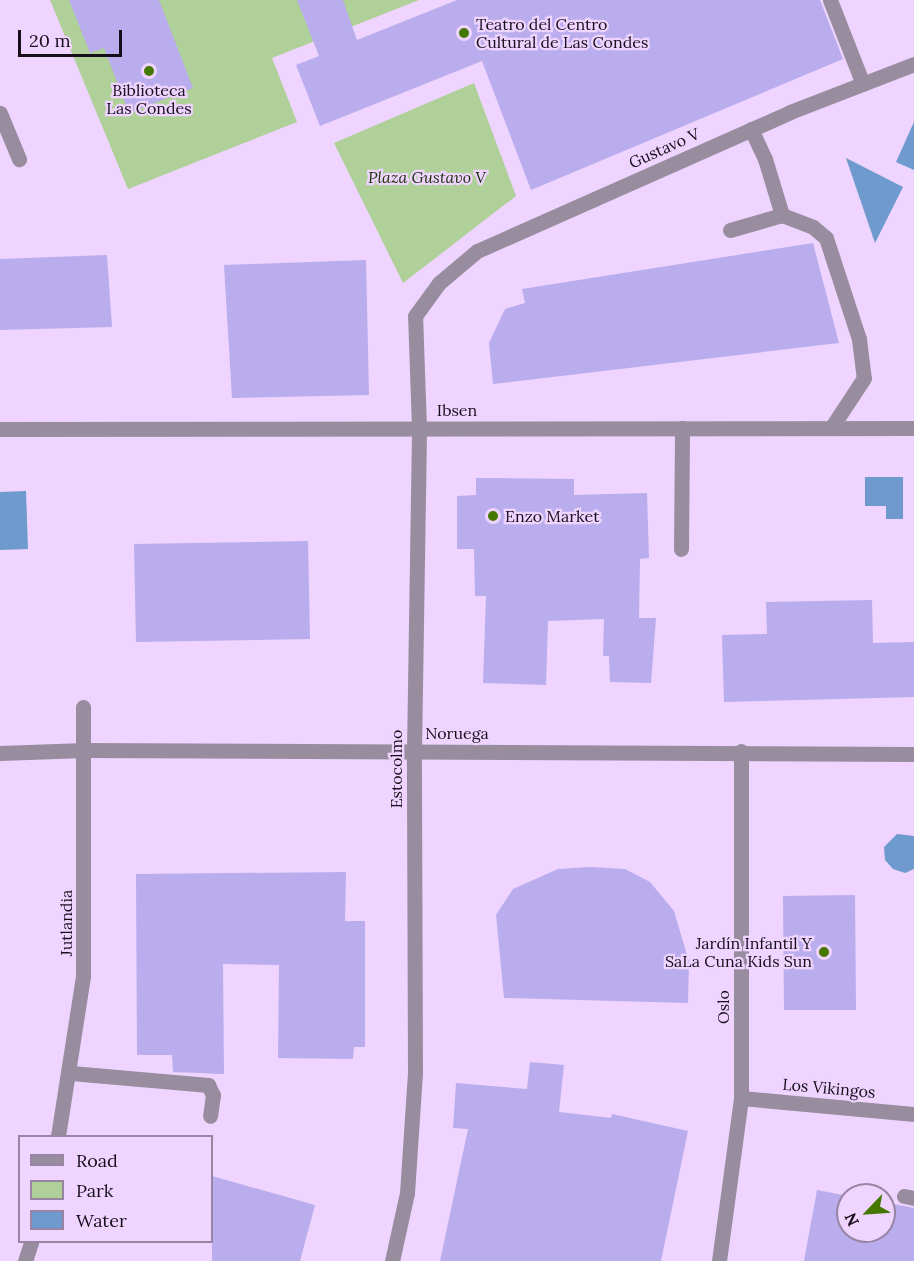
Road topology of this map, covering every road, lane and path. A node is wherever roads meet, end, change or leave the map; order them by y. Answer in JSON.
{"nodes":[{"id":1,"x":830,"y":0,"type":"edge"},
{"id":2,"x":914,"y":64,"type":"edge"},
{"id":3,"x":863,"y":84,"type":"junction"},
{"id":4,"x":0,"y":113,"type":"edge"},
{"id":5,"x":751,"y":129,"type":"junction"},
{"id":6,"x":19,"y":159,"type":"dead end"},
{"id":7,"x":782,"y":215,"type":"junction"},
{"id":8,"x":730,"y":230,"type":"dead end"},
{"id":9,"x":439,"y":283,"type":"joint"},
{"id":10,"x":419,"y":428,"type":"junction"},
{"id":11,"x":682,"y":428,"type":"junction"},
{"id":12,"x":831,"y":428,"type":"junction"},
{"id":13,"x":914,"y":428,"type":"edge"},
{"id":14,"x":0,"y":429,"type":"edge"},
{"id":15,"x":681,"y":549,"type":"dead end"},
{"id":16,"x":83,"y":707,"type":"dead end"},
{"id":17,"x":85,"y":750,"type":"junction"},
{"id":18,"x":414,"y":751,"type":"junction"},
{"id":19,"x":741,"y":752,"type":"junction"},
{"id":20,"x":0,"y":753,"type":"edge"},
{"id":21,"x":914,"y":754,"type":"edge"},
{"id":22,"x":71,"y":1073,"type":"junction"},
{"id":23,"x":741,"y":1098,"type":"junction"},
{"id":24,"x":914,"y":1114,"type":"edge"},
{"id":25,"x":210,"y":1116,"type":"dead end"},
{"id":26,"x":58,"y":1135,"type":"edge"},
{"id":27,"x":31,"y":1243,"type":"edge"},
{"id":28,"x":25,"y":1261,"type":"edge"},
{"id":29,"x":392,"y":1261,"type":"edge"},
{"id":30,"x":719,"y":1261,"type":"edge"}],
"edges":[{"from":1,"to":3,"type":"street"},
{"from":2,"to":3,"type":"street","name":"Gustavo V"},
{"from":3,"to":5,"type":"street","name":"Gustavo V"},
{"from":4,"to":6,"type":"street"},
{"from":5,"to":7,"type":"street"},
{"from":5,"to":9,"type":"street","name":"Gustavo V"},
{"from":7,"to":8,"type":"street"},
{"from":7,"to":12,"type":"street"},
{"from":9,"to":10,"type":"street","name":"Estocolmo"},
{"from":10,"to":11,"type":"street","name":"Ibsen"},
{"from":10,"to":14,"type":"street","name":"Ibsen"},
{"from":10,"to":18,"type":"street","name":"Estocolmo"},
{"from":11,"to":12,"type":"street","name":"Ibsen"},
{"from":11,"to":15,"type":"street"},
{"from":12,"to":13,"type":"street","name":"Ibsen"},
{"from":16,"to":17,"type":"street","name":"Jutlandia"},
{"from":17,"to":18,"type":"street","name":"Noruega"},
{"from":17,"to":20,"type":"street","name":"Noruega"},
{"from":17,"to":22,"type":"street","name":"Jutlandia"},
{"from":18,"to":19,"type":"street","name":"Noruega"},
{"from":18,"to":29,"type":"street","name":"Estocolmo"},
{"from":19,"to":21,"type":"street","name":"Noruega"},
{"from":19,"to":23,"type":"street","name":"Oslo"},
{"from":22,"to":25,"type":"street"},
{"from":22,"to":26,"type":"street","name":"Jutlandia"},
{"from":23,"to":24,"type":"street","name":"Los Vikingos"},
{"from":23,"to":30,"type":"street","name":"Oslo"},
{"from":27,"to":28,"type":"street"}]}
